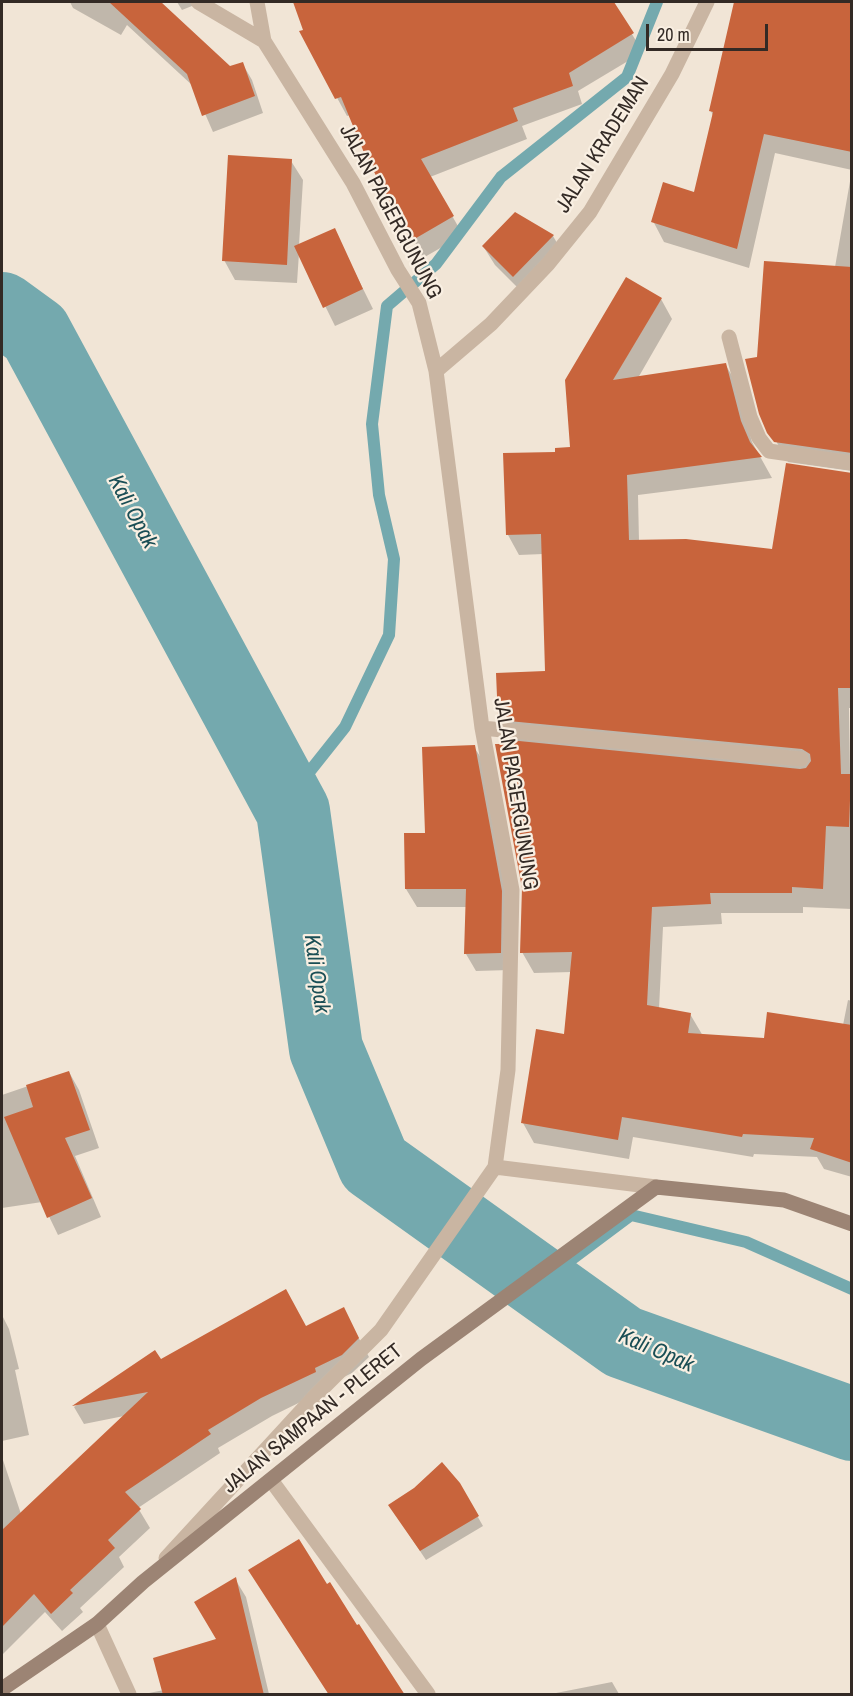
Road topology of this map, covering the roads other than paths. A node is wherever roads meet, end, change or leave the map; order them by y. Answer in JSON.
{"nodes":[{"id":1,"x":198,"y":2,"type":"edge"},
{"id":2,"x":257,"y":2,"type":"edge"},
{"id":3,"x":707,"y":2,"type":"edge"},
{"id":4,"x":264,"y":40,"type":"junction"},
{"id":5,"x":729,"y":337,"type":"dead end"},
{"id":6,"x":436,"y":371,"type":"junction"},
{"id":7,"x":852,"y":463,"type":"edge"},
{"id":8,"x":482,"y":728,"type":"junction"},
{"id":9,"x":801,"y":759,"type":"dead end"},
{"id":10,"x":495,"y":1167,"type":"junction"},
{"id":11,"x":656,"y":1187,"type":"junction"},
{"id":12,"x":852,"y":1224,"type":"edge"},
{"id":13,"x":271,"y":1480,"type":"junction"},
{"id":14,"x":143,"y":1582,"type":"junction"},
{"id":15,"x":97,"y":1624,"type":"junction"},
{"id":16,"x":2,"y":1689,"type":"edge"},
{"id":17,"x":129,"y":1695,"type":"edge"},
{"id":18,"x":428,"y":1695,"type":"edge"}],
"edges":[{"from":1,"to":4,"type":"street","name":"JALAN PAGERGUNUNG"},
{"from":2,"to":4,"type":"street"},
{"from":3,"to":6,"type":"street","name":"JALAN KRADEMAN"},
{"from":4,"to":6,"type":"street","name":"JALAN PAGERGUNUNG"},
{"from":5,"to":7,"type":"street"},
{"from":6,"to":8,"type":"street","name":"JALAN PAGERGUNUNG"},
{"from":8,"to":9,"type":"street"},
{"from":8,"to":10,"type":"street","name":"JALAN PAGERGUNUNG"},
{"from":10,"to":11,"type":"street"},
{"from":10,"to":14,"type":"street","name":"JALAN PAGERGUNUNG"},
{"from":11,"to":12,"type":"main road"},
{"from":11,"to":13,"type":"main road","name":"JALAN SAMPAAN - PLERET"},
{"from":13,"to":14,"type":"main road","name":"JALAN SAMPAAN - PLERET"},
{"from":13,"to":18,"type":"street"},
{"from":14,"to":15,"type":"main road","name":"JALAN SAMPAAN - PLERET"},
{"from":15,"to":16,"type":"main road","name":"JALAN SAMPAAN - PLERET"},
{"from":15,"to":17,"type":"street"}]}
